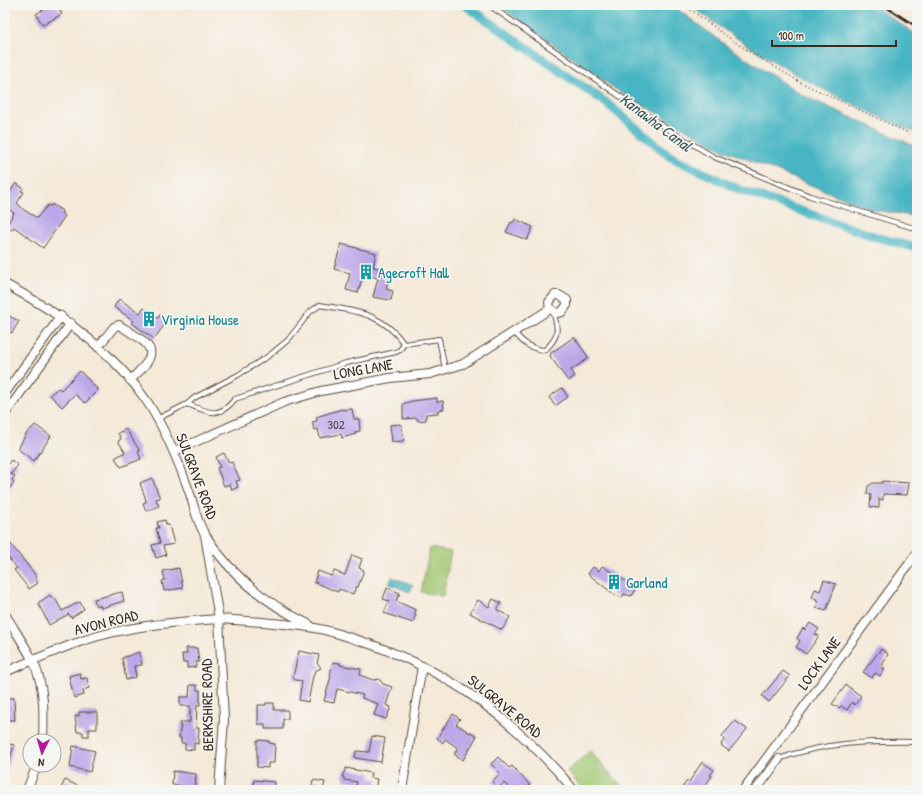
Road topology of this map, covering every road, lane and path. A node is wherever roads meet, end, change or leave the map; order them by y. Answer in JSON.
{"nodes":[{"id":1,"x":489,"y":5,"type":"edge"},
{"id":2,"x":684,"y":5,"type":"edge"},
{"id":3,"x":917,"y":137,"type":"edge"},
{"id":4,"x":917,"y":229,"type":"edge"},
{"id":5,"x":5,"y":284,"type":"edge"},
{"id":6,"x":552,"y":310,"type":"joint"},
{"id":7,"x":60,"y":316,"type":"junction"},
{"id":8,"x":71,"y":323,"type":"junction"},
{"id":9,"x":514,"y":332,"type":"junction"},
{"id":10,"x":404,"y":344,"type":"junction"},
{"id":11,"x":98,"y":347,"type":"junction"},
{"id":12,"x":445,"y":369,"type":"junction"},
{"id":13,"x":130,"y":380,"type":"junction"},
{"id":14,"x":5,"y":393,"type":"edge"},
{"id":15,"x":187,"y":404,"type":"junction"},
{"id":16,"x":5,"y":414,"type":"edge"},
{"id":17,"x":157,"y":419,"type":"junction"},
{"id":18,"x":175,"y":451,"type":"junction"},
{"id":19,"x":205,"y":535,"type":"junction"},
{"id":20,"x":917,"y":553,"type":"edge"},
{"id":21,"x":5,"y":614,"type":"edge"},
{"id":22,"x":219,"y":619,"type":"junction"},
{"id":23,"x":316,"y":628,"type":"junction"},
{"id":24,"x":33,"y":660,"type":"junction"},
{"id":25,"x":422,"y":666,"type":"junction"},
{"id":26,"x":5,"y":672,"type":"edge"},
{"id":27,"x":43,"y":733,"type":"edge"},
{"id":28,"x":917,"y":742,"type":"edge"},
{"id":29,"x":779,"y":759,"type":"joint"},
{"id":30,"x":34,"y":773,"type":"edge"},
{"id":31,"x":27,"y":790,"type":"edge"},
{"id":32,"x":219,"y":790,"type":"edge"},
{"id":33,"x":402,"y":790,"type":"edge"},
{"id":34,"x":574,"y":790,"type":"edge"},
{"id":35,"x":743,"y":790,"type":"edge"},
{"id":36,"x":756,"y":790,"type":"edge"}],
"edges":[{"from":1,"to":4,"type":"lane"},
{"from":2,"to":3,"type":"path"},
{"from":5,"to":7,"type":"street","name":"SULGRAVE ROAD"},
{"from":6,"to":9,"type":"street","name":"LONG LANE"},
{"from":6,"to":9,"type":"lane"},
{"from":7,"to":8,"type":"street","name":"SULGRAVE ROAD"},
{"from":7,"to":14,"type":"street"},
{"from":8,"to":11,"type":"street","name":"SULGRAVE ROAD"},
{"from":8,"to":16,"type":"street"},
{"from":9,"to":12,"type":"street","name":"LONG LANE"},
{"from":10,"to":12,"type":"lane"},
{"from":10,"to":15,"type":"lane"},
{"from":10,"to":15,"type":"lane"},
{"from":11,"to":13,"type":"street","name":"SULGRAVE ROAD"},
{"from":11,"to":13,"type":"street"},
{"from":12,"to":18,"type":"street","name":"LONG LANE"},
{"from":13,"to":17,"type":"street","name":"SULGRAVE ROAD"},
{"from":15,"to":17,"type":"lane"},
{"from":17,"to":18,"type":"street","name":"SULGRAVE ROAD"},
{"from":18,"to":19,"type":"street","name":"SULGRAVE ROAD"},
{"from":19,"to":22,"type":"street","name":"SULGRAVE ROAD"},
{"from":19,"to":23,"type":"street","name":"SULGRAVE ROAD"},
{"from":20,"to":35,"type":"street","name":"LOCK LANE"},
{"from":21,"to":24,"type":"street"},
{"from":22,"to":23,"type":"street","name":"SULGRAVE ROAD"},
{"from":22,"to":24,"type":"street","name":"AVON ROAD"},
{"from":22,"to":32,"type":"street","name":"BERKSHIRE ROAD"},
{"from":23,"to":25,"type":"street","name":"SULGRAVE ROAD"},
{"from":24,"to":26,"type":"street","name":"AVON ROAD"},
{"from":24,"to":27,"type":"street"},
{"from":25,"to":33,"type":"street"},
{"from":25,"to":34,"type":"street","name":"SULGRAVE ROAD"},
{"from":28,"to":29,"type":"lane"},
{"from":29,"to":36,"type":"street"},
{"from":30,"to":31,"type":"street"}]}
